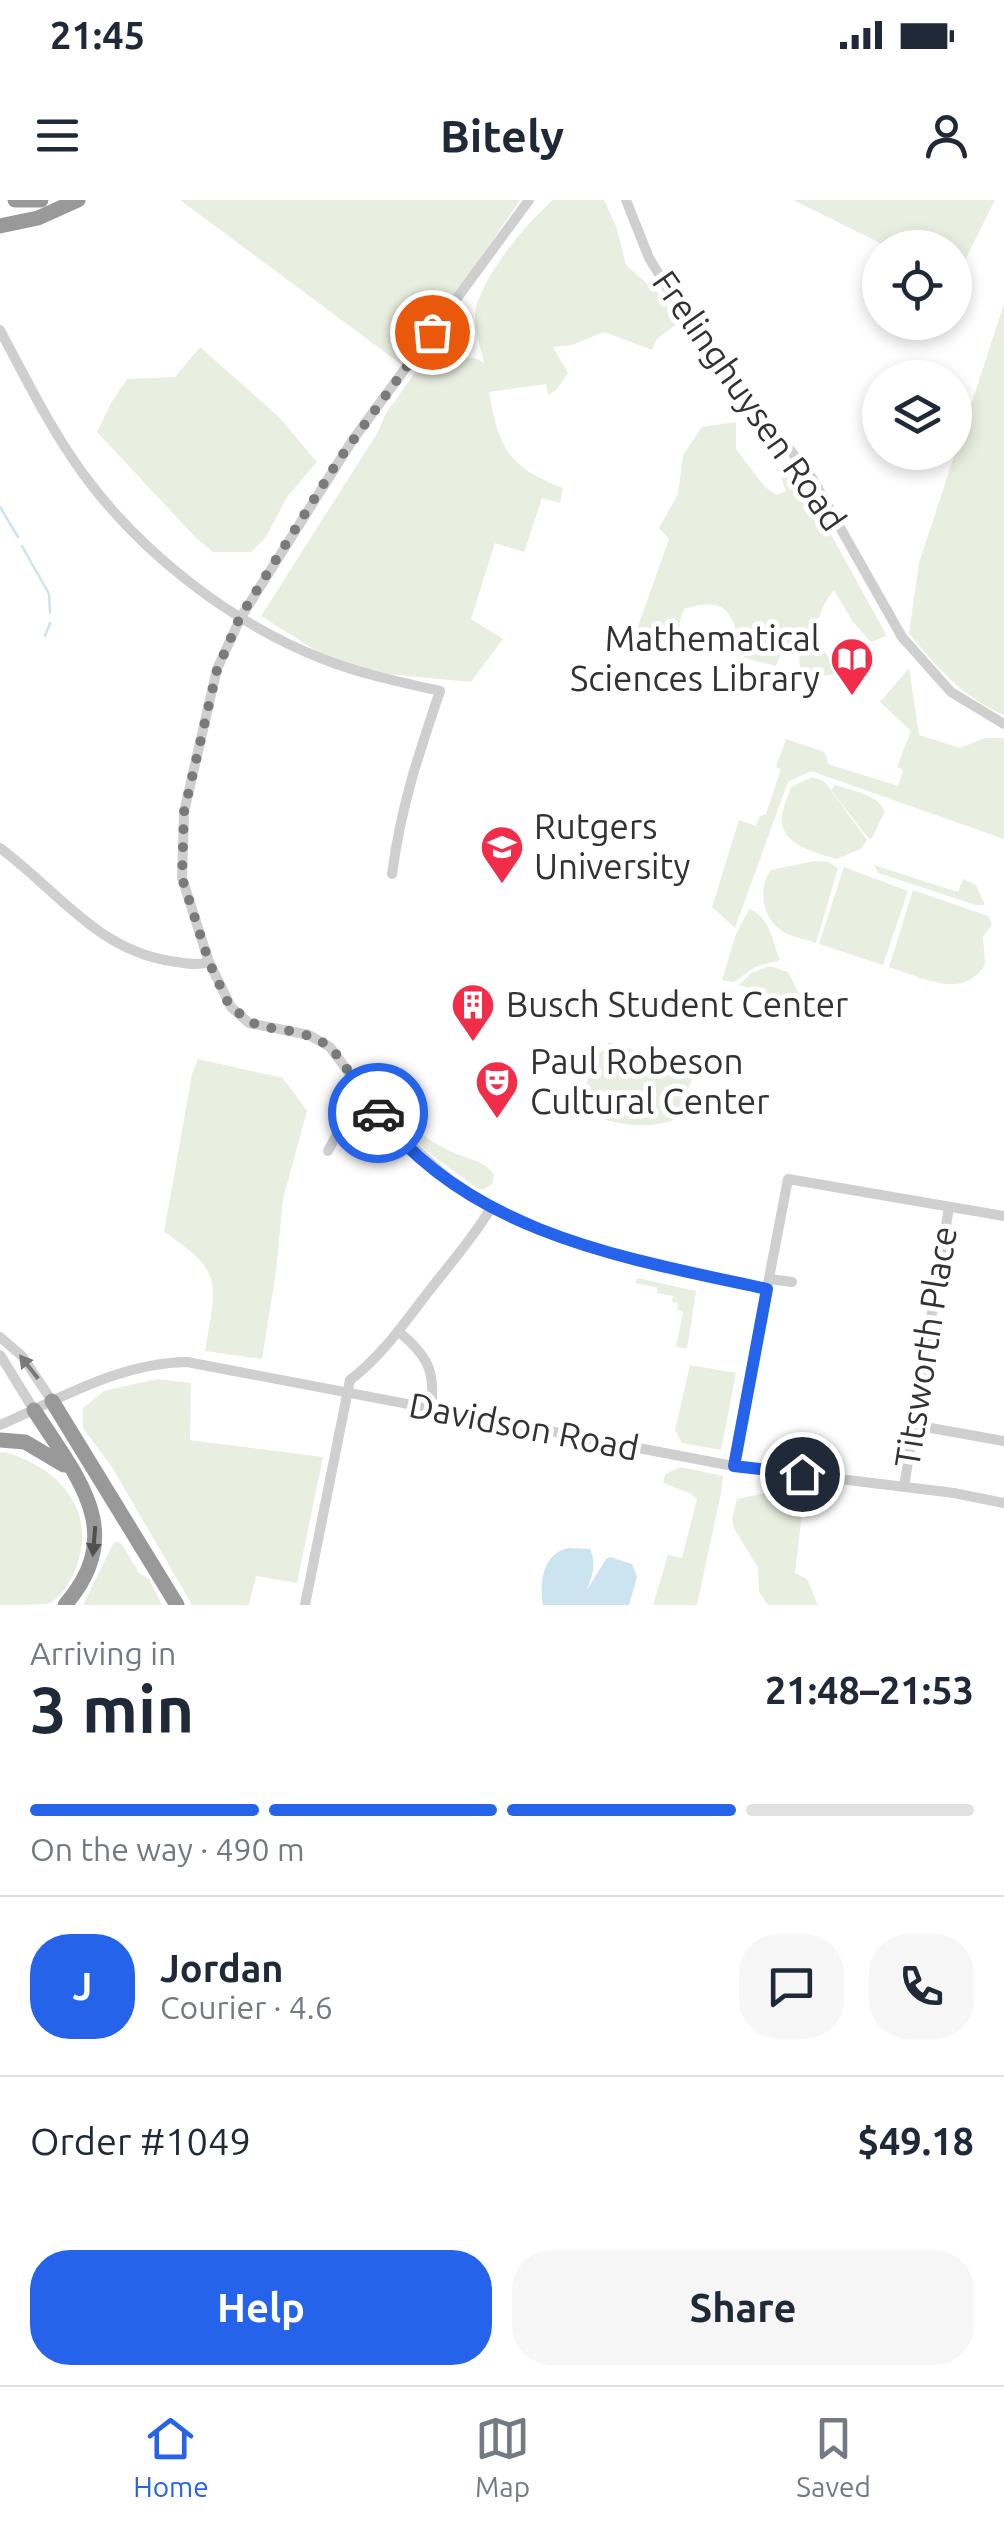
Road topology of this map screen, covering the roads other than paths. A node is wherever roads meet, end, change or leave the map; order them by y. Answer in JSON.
{"nodes":[{"id":1,"x":15,"y":200,"type":"edge"},
{"id":2,"x":41,"y":200,"type":"edge"},
{"id":3,"x":78,"y":200,"type":"edge"},
{"id":4,"x":529,"y":200,"type":"edge"},
{"id":5,"x":626,"y":200,"type":"edge"},
{"id":6,"x":22,"y":222,"type":"junction"},
{"id":7,"x":0,"y":226,"type":"edge"},
{"id":8,"x":0,"y":236,"type":"edge"},
{"id":9,"x":0,"y":330,"type":"edge"},
{"id":10,"x":240,"y":617,"type":"junction"},
{"id":11,"x":1004,"y":724,"type":"edge"},
{"id":12,"x":0,"y":848,"type":"edge"},
{"id":13,"x":392,"y":874,"type":"dead end"},
{"id":14,"x":209,"y":962,"type":"junction"},
{"id":15,"x":370,"y":1103,"type":"junction"},
{"id":16,"x":328,"y":1152,"type":"dead end"},
{"id":17,"x":949,"y":1207,"type":"junction"},
{"id":18,"x":490,"y":1208,"type":"junction"},
{"id":19,"x":1004,"y":1216,"type":"edge"},
{"id":20,"x":792,"y":1282,"type":"dead end"},
{"id":21,"x":768,"y":1284,"type":"junction"},
{"id":22,"x":398,"y":1330,"type":"junction"},
{"id":23,"x":0,"y":1336,"type":"edge"},
{"id":24,"x":0,"y":1355,"type":"edge"},
{"id":25,"x":348,"y":1392,"type":"junction"},
{"id":26,"x":52,"y":1402,"type":"junction"},
{"id":27,"x":34,"y":1410,"type":"junction"},
{"id":28,"x":430,"y":1410,"type":"junction"},
{"id":29,"x":0,"y":1425,"type":"edge"},
{"id":30,"x":914,"y":1426,"type":"junction"},
{"id":31,"x":0,"y":1440,"type":"edge"},
{"id":32,"x":1004,"y":1441,"type":"edge"},
{"id":33,"x":734,"y":1466,"type":"junction"},
{"id":34,"x":74,"y":1473,"type":"junction"},
{"id":35,"x":904,"y":1487,"type":"junction"},
{"id":36,"x":1004,"y":1502,"type":"edge"},
{"id":37,"x":66,"y":1605,"type":"edge"},
{"id":38,"x":177,"y":1605,"type":"edge"},
{"id":39,"x":305,"y":1605,"type":"edge"}],
"edges":[{"from":1,"to":2,"type":"highway"},
{"from":3,"to":6,"type":"highway"},
{"from":4,"to":10,"type":"street"},
{"from":5,"to":11,"type":"street","name":"Frelinghuysen Road"},
{"from":6,"to":7,"type":"highway"},
{"from":6,"to":8,"type":"highway"},
{"from":9,"to":10,"type":"street"},
{"from":10,"to":13,"type":"street"},
{"from":10,"to":14,"type":"street"},
{"from":12,"to":14,"type":"street"},
{"from":14,"to":15,"type":"street"},
{"from":15,"to":16,"type":"street"},
{"from":15,"to":18,"type":"street"},
{"from":17,"to":19,"type":"street"},
{"from":17,"to":21,"type":"street"},
{"from":17,"to":30,"type":"street","name":"Titsworth Place"},
{"from":18,"to":21,"type":"street"},
{"from":18,"to":22,"type":"street"},
{"from":20,"to":21,"type":"street"},
{"from":21,"to":33,"type":"street"},
{"from":22,"to":25,"type":"street"},
{"from":22,"to":28,"type":"street"},
{"from":26,"to":23,"type":"street","one_way":true},
{"from":24,"to":27,"type":"street"},
{"from":25,"to":26,"type":"street","name":"Davidson Road"},
{"from":25,"to":28,"type":"street","name":"Davidson Road"},
{"from":25,"to":39,"type":"street"},
{"from":26,"to":27,"type":"street","name":"Davidson Road"},
{"from":26,"to":38,"type":"highway"},
{"from":27,"to":29,"type":"street","name":"Davidson Road"},
{"from":27,"to":34,"type":"highway"},
{"from":28,"to":33,"type":"street","name":"Davidson Road"},
{"from":30,"to":32,"type":"street"},
{"from":30,"to":35,"type":"street","name":"Titsworth Place"},
{"from":31,"to":34,"type":"highway"},
{"from":33,"to":35,"type":"street","name":"Davidson Road"},
{"from":34,"to":37,"type":"highway","one_way":true},
{"from":35,"to":36,"type":"street","name":"Davidson Road"}]}
